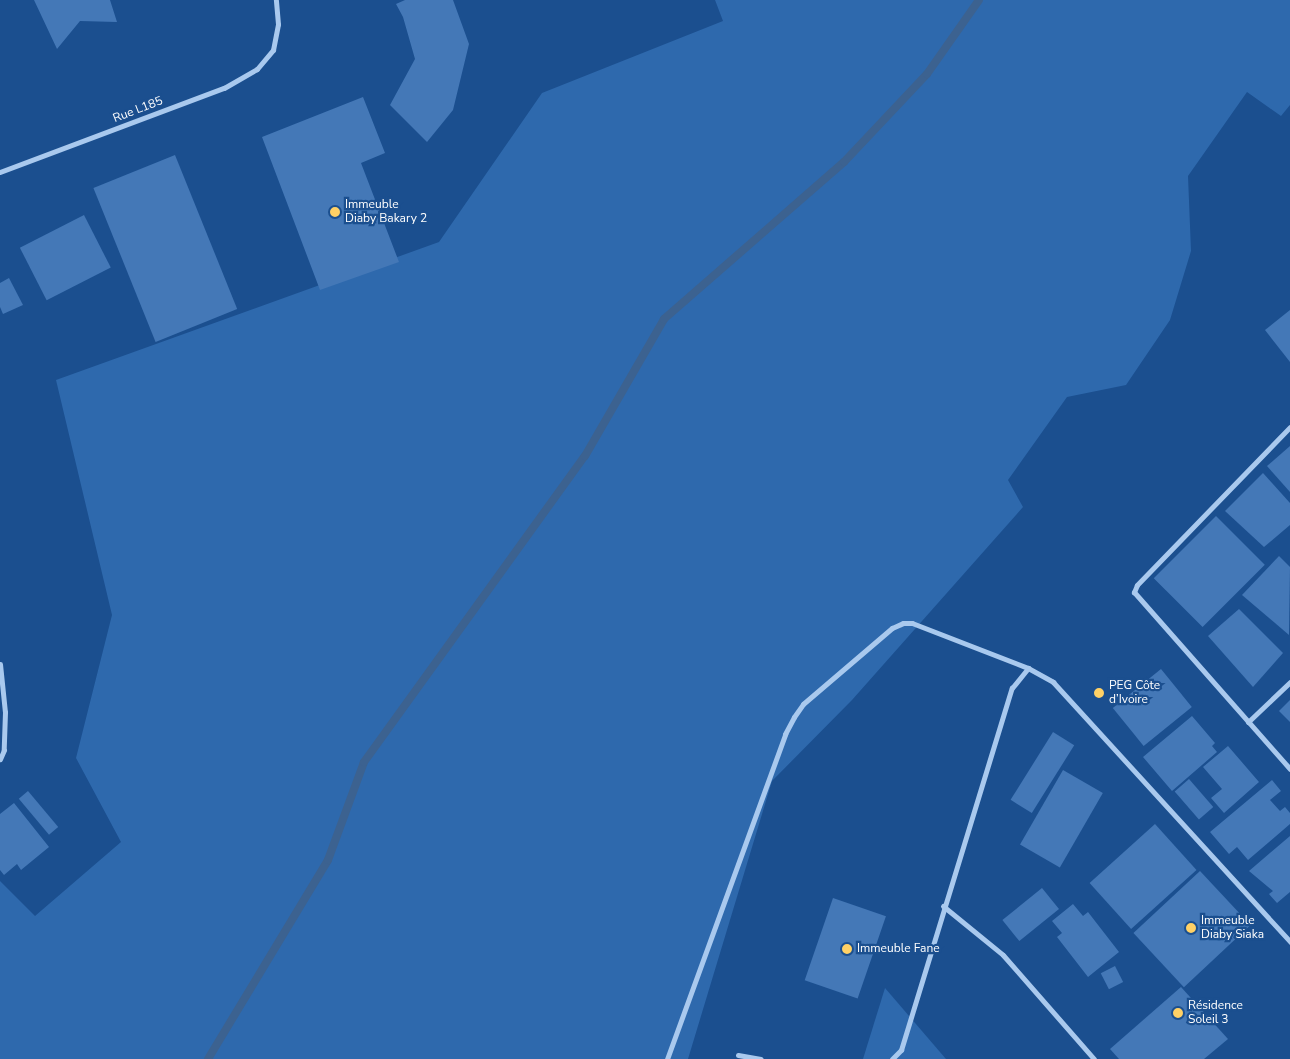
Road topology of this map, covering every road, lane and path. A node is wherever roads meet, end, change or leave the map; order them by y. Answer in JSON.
{"nodes":[{"id":1,"x":276,"y":0,"type":"edge"},
{"id":2,"x":0,"y":172,"type":"edge"},
{"id":3,"x":1290,"y":428,"type":"edge"},
{"id":4,"x":0,"y":664,"type":"edge"},
{"id":5,"x":1028,"y":668,"type":"junction"},
{"id":6,"x":1290,"y":682,"type":"edge"},
{"id":7,"x":1248,"y":722,"type":"junction"},
{"id":8,"x":0,"y":759,"type":"edge"},
{"id":9,"x":1290,"y":769,"type":"edge"},
{"id":10,"x":944,"y":906,"type":"junction"},
{"id":11,"x":1290,"y":942,"type":"edge"},
{"id":12,"x":738,"y":1055,"type":"dead end"},
{"id":13,"x":667,"y":1059,"type":"edge"},
{"id":14,"x":761,"y":1059,"type":"edge"},
{"id":15,"x":892,"y":1059,"type":"edge"},
{"id":16,"x":1094,"y":1059,"type":"edge"}],
"edges":[{"from":1,"to":2,"type":"street","name":"Rue L185"},
{"from":3,"to":7,"type":"street"},
{"from":4,"to":8,"type":"street"},
{"from":5,"to":10,"type":"street"},
{"from":5,"to":11,"type":"street"},
{"from":5,"to":13,"type":"street"},
{"from":6,"to":7,"type":"street"},
{"from":7,"to":9,"type":"street"},
{"from":10,"to":15,"type":"street"},
{"from":10,"to":16,"type":"street"},
{"from":12,"to":14,"type":"street"}]}
